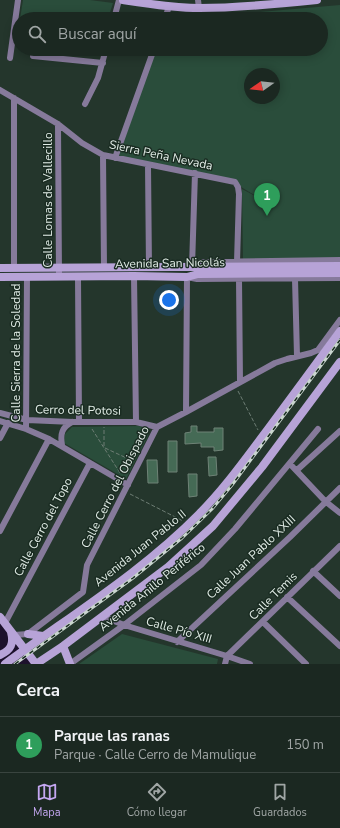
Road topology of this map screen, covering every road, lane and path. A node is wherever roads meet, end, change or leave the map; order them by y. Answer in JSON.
{"nodes":[{"id":1,"x":18,"y":0,"type":"edge"},
{"id":2,"x":119,"y":0,"type":"edge"},
{"id":3,"x":123,"y":0,"type":"edge"},
{"id":4,"x":317,"y":0,"type":"edge"},
{"id":5,"x":160,"y":3,"type":"edge"},
{"id":6,"x":235,"y":3,"type":"edge"},
{"id":7,"x":198,"y":4,"type":"edge"},
{"id":8,"x":169,"y":6,"type":"junction"},
{"id":9,"x":16,"y":12,"type":"edge"},
{"id":10,"x":116,"y":12,"type":"edge"},
{"id":11,"x":167,"y":12,"type":"edge"},
{"id":12,"x":12,"y":44,"type":"edge"},
{"id":13,"x":58,"y":56,"type":"edge"},
{"id":14,"x":104,"y":56,"type":"edge"},
{"id":15,"x":151,"y":56,"type":"edge"},
{"id":16,"x":10,"y":58,"type":"dead end"},
{"id":17,"x":103,"y":63,"type":"junction"},
{"id":18,"x":0,"y":90,"type":"edge"},
{"id":19,"x":14,"y":98,"type":"junction"},
{"id":20,"x":85,"y":104,"type":"dead end"},
{"id":21,"x":58,"y":124,"type":"junction"},
{"id":22,"x":103,"y":155,"type":"junction"},
{"id":23,"x":115,"y":158,"type":"junction"},
{"id":24,"x":148,"y":165,"type":"junction"},
{"id":25,"x":195,"y":173,"type":"junction"},
{"id":26,"x":340,"y":260,"type":"edge"},
{"id":27,"x":237,"y":262,"type":"junction"},
{"id":28,"x":340,"y":266,"type":"edge"},
{"id":29,"x":0,"y":268,"type":"edge"},
{"id":30,"x":14,"y":268,"type":"junction"},
{"id":31,"x":104,"y":268,"type":"junction"},
{"id":32,"x":149,"y":268,"type":"junction"},
{"id":33,"x":197,"y":270,"type":"junction"},
{"id":34,"x":59,"y":272,"type":"junction"},
{"id":35,"x":340,"y":273,"type":"edge"},
{"id":36,"x":27,"y":276,"type":"junction"},
{"id":37,"x":78,"y":276,"type":"junction"},
{"id":38,"x":134,"y":276,"type":"junction"},
{"id":39,"x":0,"y":277,"type":"edge"},
{"id":40,"x":187,"y":277,"type":"junction"},
{"id":41,"x":340,"y":278,"type":"edge"},
{"id":42,"x":295,"y":279,"type":"junction"},
{"id":43,"x":239,"y":280,"type":"junction"},
{"id":44,"x":340,"y":320,"type":"edge"},
{"id":45,"x":340,"y":331,"type":"edge"},
{"id":46,"x":297,"y":356,"type":"junction"},
{"id":47,"x":340,"y":362,"type":"edge"},
{"id":48,"x":237,"y":383,"type":"junction"},
{"id":49,"x":186,"y":412,"type":"junction"},
{"id":50,"x":0,"y":413,"type":"edge"},
{"id":51,"x":27,"y":420,"type":"junction"},
{"id":52,"x":0,"y":421,"type":"edge"},
{"id":53,"x":76,"y":422,"type":"junction"},
{"id":54,"x":87,"y":422,"type":"junction"},
{"id":55,"x":104,"y":422,"type":"junction"},
{"id":56,"x":136,"y":422,"type":"junction"},
{"id":57,"x":8,"y":423,"type":"junction"},
{"id":58,"x":156,"y":427,"type":"junction"},
{"id":59,"x":26,"y":429,"type":"junction"},
{"id":60,"x":318,"y":429,"type":"dead end"},
{"id":61,"x":340,"y":431,"type":"edge"},
{"id":62,"x":263,"y":435,"type":"junction"},
{"id":63,"x":0,"y":438,"type":"edge"},
{"id":64,"x":49,"y":439,"type":"junction"},
{"id":65,"x":62,"y":445,"type":"junction"},
{"id":66,"x":104,"y":447,"type":"junction"},
{"id":67,"x":90,"y":463,"type":"junction"},
{"id":68,"x":139,"y":463,"type":"junction"},
{"id":69,"x":290,"y":464,"type":"junction"},
{"id":70,"x":297,"y":470,"type":"junction"},
{"id":71,"x":128,"y":484,"type":"junction"},
{"id":72,"x":340,"y":488,"type":"edge"},
{"id":73,"x":125,"y":492,"type":"junction"},
{"id":74,"x":326,"y":501,"type":"junction"},
{"id":75,"x":340,"y":513,"type":"edge"},
{"id":76,"x":188,"y":524,"type":"junction"},
{"id":77,"x":0,"y":531,"type":"edge"},
{"id":78,"x":340,"y":546,"type":"edge"},
{"id":79,"x":313,"y":571,"type":"junction"},
{"id":80,"x":287,"y":596,"type":"junction"},
{"id":81,"x":340,"y":596,"type":"edge"},
{"id":82,"x":102,"y":616,"type":"junction"},
{"id":83,"x":2,"y":620,"type":"edge"},
{"id":84,"x":263,"y":622,"type":"junction"},
{"id":85,"x":124,"y":626,"type":"junction"},
{"id":86,"x":28,"y":634,"type":"junction"},
{"id":87,"x":13,"y":635,"type":"junction"},
{"id":88,"x":43,"y":636,"type":"junction"},
{"id":89,"x":177,"y":642,"type":"junction"},
{"id":90,"x":63,"y":646,"type":"junction"},
{"id":91,"x":340,"y":646,"type":"edge"},
{"id":92,"x":23,"y":650,"type":"junction"},
{"id":93,"x":0,"y":655,"type":"edge"},
{"id":94,"x":227,"y":656,"type":"junction"},
{"id":95,"x":5,"y":664,"type":"edge"},
{"id":96,"x":36,"y":664,"type":"edge"},
{"id":97,"x":70,"y":664,"type":"edge"},
{"id":98,"x":225,"y":664,"type":"edge"},
{"id":99,"x":250,"y":664,"type":"edge"},
{"id":100,"x":306,"y":664,"type":"edge"}],
"edges":[{"from":1,"to":9,"type":"street"},
{"from":2,"to":10,"type":"street"},
{"from":3,"to":5,"type":"main road"},
{"from":4,"to":6,"type":"main road"},
{"from":5,"to":8,"type":"main road"},
{"from":6,"to":7,"type":"main road"},
{"from":7,"to":8,"type":"main road"},
{"from":8,"to":11,"type":"street"},
{"from":12,"to":16,"type":"street"},
{"from":13,"to":17,"type":"street"},
{"from":14,"to":17,"type":"street"},
{"from":15,"to":23,"type":"street"},
{"from":17,"to":20,"type":"street"},
{"from":18,"to":19,"type":"street","name":"Sierra Peña Nevada"},
{"from":19,"to":21,"type":"street","name":"Sierra Peña Nevada"},
{"from":19,"to":30,"type":"street","name":"Calle Sierra de la Soledad"},
{"from":21,"to":22,"type":"street","name":"Sierra Peña Nevada"},
{"from":21,"to":34,"type":"street","name":"Calle Lomas de Vallecillo"},
{"from":22,"to":23,"type":"street","name":"Sierra Peña Nevada"},
{"from":22,"to":31,"type":"street"},
{"from":23,"to":24,"type":"street","name":"Sierra Peña Nevada"},
{"from":24,"to":25,"type":"street","name":"Sierra Peña Nevada"},
{"from":24,"to":32,"type":"street"},
{"from":25,"to":27,"type":"street","name":"Sierra Peña Nevada"},
{"from":25,"to":33,"type":"street"},
{"from":26,"to":27,"type":"street"},
{"from":27,"to":33,"type":"street"},
{"from":28,"to":33,"type":"main road","name":"Avenida San Nicolás"},
{"from":29,"to":30,"type":"main road","name":"Avenida San Nicolás"},
{"from":30,"to":34,"type":"main road","name":"Avenida San Nicolás"},
{"from":31,"to":32,"type":"main road","name":"Avenida San Nicolás"},
{"from":31,"to":34,"type":"main road","name":"Avenida San Nicolás"},
{"from":32,"to":33,"type":"main road","name":"Avenida San Nicolás"},
{"from":33,"to":35,"type":"main road","name":"Avenida San Nicolás"},
{"from":33,"to":40,"type":"main road","name":"Avenida San Nicolás"},
{"from":34,"to":36,"type":"main road","name":"Avenida San Nicolás"},
{"from":34,"to":37,"type":"main road","name":"Avenida San Nicolás"},
{"from":36,"to":39,"type":"main road","name":"Avenida San Nicolás"},
{"from":36,"to":51,"type":"street","name":"Calle Sierra de la Soledad"},
{"from":37,"to":38,"type":"main road","name":"Avenida San Nicolás"},
{"from":37,"to":53,"type":"street"},
{"from":38,"to":40,"type":"main road","name":"Avenida San Nicolás"},
{"from":38,"to":56,"type":"street"},
{"from":40,"to":43,"type":"street"},
{"from":40,"to":49,"type":"street"},
{"from":41,"to":42,"type":"street"},
{"from":42,"to":43,"type":"street"},
{"from":42,"to":46,"type":"street"},
{"from":43,"to":48,"type":"street"},
{"from":44,"to":46,"type":"street","name":"Calle Cerro del Obispado"},
{"from":45,"to":62,"type":"main road","name":"Avenida Juan Pablo II"},
{"from":46,"to":48,"type":"street","name":"Calle Cerro del Obispado"},
{"from":47,"to":82,"type":"main road"},
{"from":48,"to":49,"type":"street","name":"Calle Cerro del Obispado"},
{"from":48,"to":62,"type":"path"},
{"from":49,"to":58,"type":"street","name":"Calle Cerro del Obispado"},
{"from":50,"to":51,"type":"street","name":"Cerro del Potosi"},
{"from":51,"to":53,"type":"street","name":"Cerro del Potosi"},
{"from":51,"to":59,"type":"street","name":"Calle Sierra de la Soledad"},
{"from":52,"to":57,"type":"street","name":"Cerro del Potosi"},
{"from":53,"to":54,"type":"street","name":"Cerro del Potosi"},
{"from":53,"to":65,"type":"street"},
{"from":54,"to":55,"type":"street","name":"Cerro del Potosi"},
{"from":54,"to":66,"type":"path"},
{"from":55,"to":56,"type":"street","name":"Cerro del Potosi"},
{"from":55,"to":66,"type":"path"},
{"from":56,"to":58,"type":"street","name":"Cerro del Potosi"},
{"from":57,"to":59,"type":"street","name":"Cerro del Potosi"},
{"from":57,"to":63,"type":"street","name":"Calle Sierra de la Soledad"},
{"from":58,"to":68,"type":"street","name":"Calle Cerro del Obispado"},
{"from":59,"to":64,"type":"street","name":"Cerro del Potosi"},
{"from":60,"to":69,"type":"street","name":"Avenida Anillo Periférico"},
{"from":61,"to":70,"type":"street"},
{"from":62,"to":76,"type":"main road","name":"Avenida Juan Pablo II"},
{"from":64,"to":65,"type":"street","name":"Cerro del Potosi"},
{"from":64,"to":77,"type":"street"},
{"from":65,"to":67,"type":"street","name":"Cerro del Potosi"},
{"from":66,"to":68,"type":"path"},
{"from":66,"to":71,"type":"path"},
{"from":67,"to":71,"type":"street","name":"Cerro del Potosi"},
{"from":67,"to":83,"type":"street","name":"Calle Cerro del Topo"},
{"from":68,"to":71,"type":"street","name":"Calle Cerro del Obispado"},
{"from":69,"to":70,"type":"street"},
{"from":69,"to":85,"type":"street","name":"Avenida Anillo Periférico"},
{"from":70,"to":74,"type":"street"},
{"from":71,"to":73,"type":"street","name":"Calle Cerro del Obispado"},
{"from":72,"to":74,"type":"street","name":"Calle Juan Pablo XXIII"},
{"from":73,"to":76,"type":"path"},
{"from":73,"to":86,"type":"street","name":"Calle Cerro del Obispado"},
{"from":74,"to":75,"type":"street"},
{"from":74,"to":89,"type":"street","name":"Calle Juan Pablo XXIII"},
{"from":76,"to":88,"type":"main road","name":"Avenida Juan Pablo II"},
{"from":78,"to":79,"type":"street","name":"Calle Temis"},
{"from":79,"to":80,"type":"street","name":"Calle Temis"},
{"from":79,"to":81,"type":"street"},
{"from":80,"to":84,"type":"street","name":"Calle Temis"},
{"from":80,"to":91,"type":"street"},
{"from":82,"to":85,"type":"street","name":"Calle Pío XIII"},
{"from":82,"to":90,"type":"main road"},
{"from":83,"to":87,"type":"main road"},
{"from":84,"to":94,"type":"street","name":"Calle Temis"},
{"from":84,"to":100,"type":"street"},
{"from":85,"to":89,"type":"street","name":"Calle Pío XIII"},
{"from":85,"to":97,"type":"street","name":"Avenida Anillo Periférico"},
{"from":86,"to":87,"type":"street"},
{"from":86,"to":88,"type":"main road"},
{"from":87,"to":92,"type":"main road"},
{"from":87,"to":93,"type":"main road"},
{"from":88,"to":92,"type":"main road","name":"Avenida Juan Pablo II"},
{"from":89,"to":94,"type":"street","name":"Calle Pío XIII"},
{"from":90,"to":96,"type":"main road"},
{"from":90,"to":97,"type":"main road"},
{"from":92,"to":95,"type":"main road","name":"Avenida Juan Pablo II"},
{"from":92,"to":96,"type":"main road"},
{"from":94,"to":98,"type":"street"},
{"from":94,"to":99,"type":"street","name":"Calle Pío XIII"}]}
